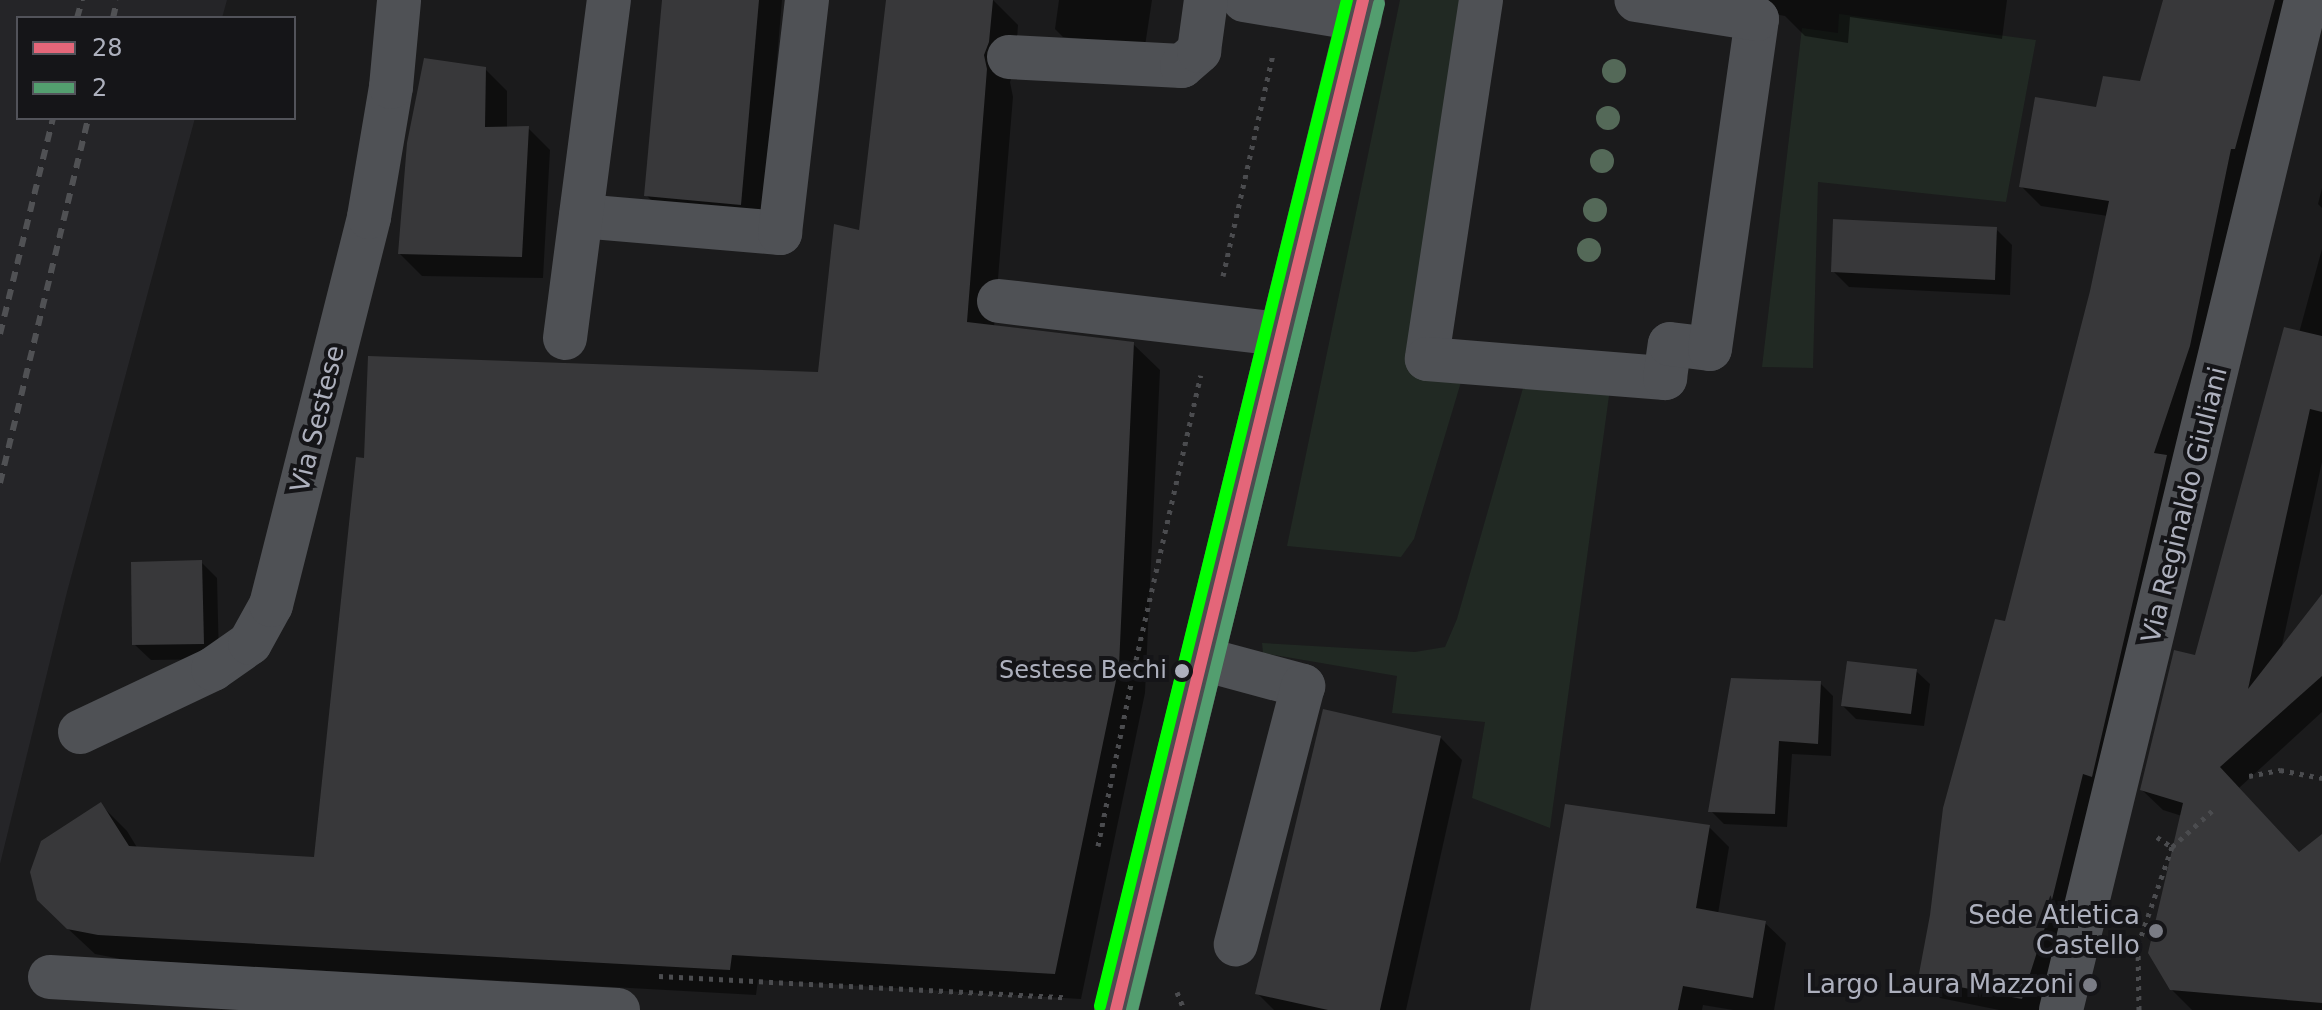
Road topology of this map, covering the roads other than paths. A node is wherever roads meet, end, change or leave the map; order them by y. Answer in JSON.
{"nodes":[{"id":1,"x":399,"y":0,"type":"edge"},
{"id":2,"x":609,"y":0,"type":"edge"},
{"id":3,"x":807,"y":0,"type":"edge"},
{"id":4,"x":1206,"y":0,"type":"edge"},
{"id":5,"x":1481,"y":0,"type":"edge"},
{"id":6,"x":1636,"y":0,"type":"edge"},
{"id":7,"x":2306,"y":0,"type":"edge"},
{"id":8,"x":1264,"y":4,"type":"edge"},
{"id":9,"x":1354,"y":9,"type":"edge"},
{"id":10,"x":1009,"y":57,"type":"dead end"},
{"id":11,"x":581,"y":216,"type":"junction"},
{"id":12,"x":999,"y":301,"type":"dead end"},
{"id":13,"x":1281,"y":334,"type":"junction"},
{"id":14,"x":565,"y":338,"type":"dead end"},
{"id":15,"x":1203,"y":659,"type":"junction"},
{"id":16,"x":80,"y":732,"type":"dead end"},
{"id":17,"x":1236,"y":944,"type":"dead end"},
{"id":18,"x":50,"y":977,"type":"dead end"},
{"id":19,"x":393,"y":1004,"type":"edge"},
{"id":20,"x":618,"y":1010,"type":"edge"},
{"id":21,"x":1116,"y":1010,"type":"edge"},
{"id":22,"x":2061,"y":1010,"type":"edge"}],
"edges":[{"from":1,"to":16,"type":"street","name":"Via Sestese"},
{"from":2,"to":11,"type":"street"},
{"from":3,"to":11,"type":"street"},
{"from":4,"to":10,"type":"street"},
{"from":5,"to":6,"type":"street"},
{"from":7,"to":22,"type":"street","name":"Via Reginaldo Giuliani"},
{"from":8,"to":9,"type":"street"},
{"from":9,"to":13,"type":"main road"},
{"from":11,"to":14,"type":"street"},
{"from":12,"to":13,"type":"street"},
{"from":13,"to":15,"type":"main road"},
{"from":15,"to":17,"type":"street"},
{"from":15,"to":21,"type":"main road"},
{"from":18,"to":19,"type":"street"},
{"from":19,"to":20,"type":"street"}]}
